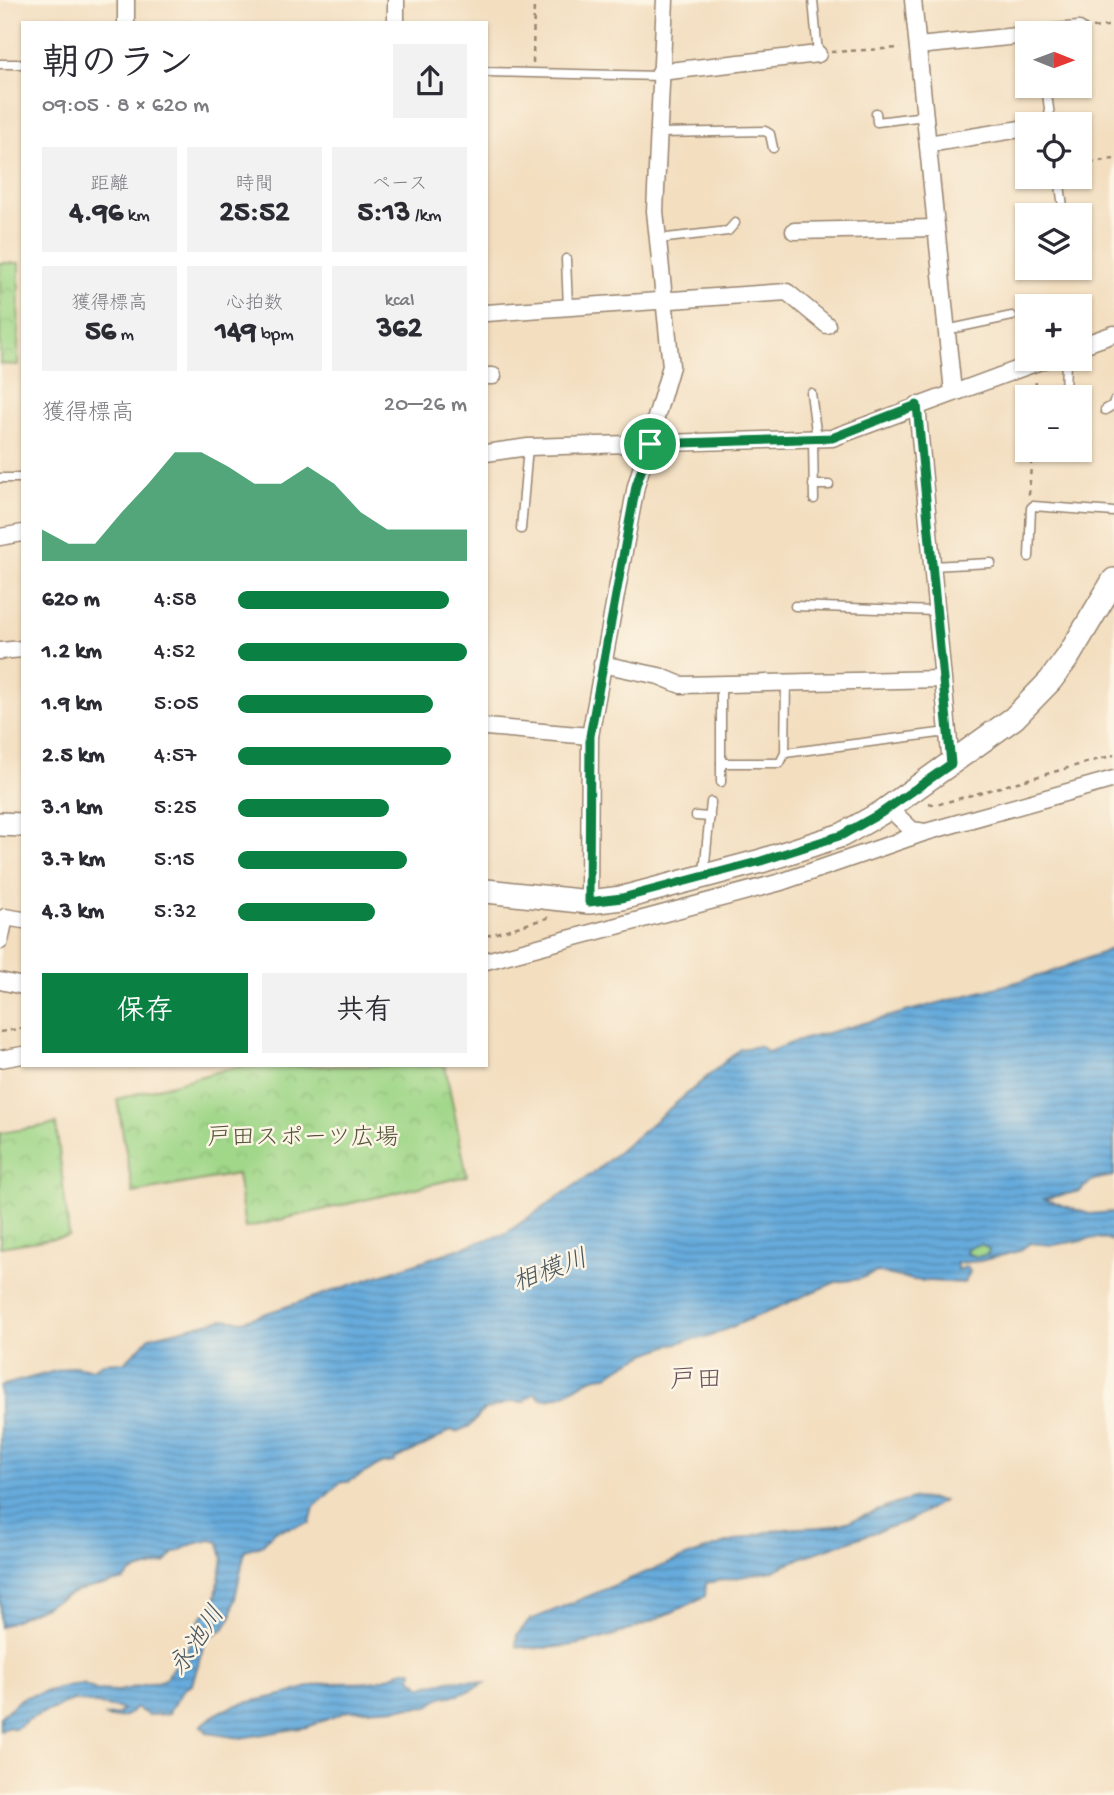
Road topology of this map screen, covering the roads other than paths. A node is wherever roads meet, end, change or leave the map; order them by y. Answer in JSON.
{"nodes":[{"id":1,"x":126,"y":0,"type":"edge"},
{"id":2,"x":396,"y":0,"type":"edge"},
{"id":3,"x":665,"y":0,"type":"edge"},
{"id":4,"x":813,"y":0,"type":"edge"},
{"id":5,"x":913,"y":0,"type":"edge"},
{"id":6,"x":125,"y":21,"type":"edge"},
{"id":7,"x":396,"y":21,"type":"edge"},
{"id":8,"x":1015,"y":34,"type":"edge"},
{"id":9,"x":918,"y":46,"type":"junction"},
{"id":10,"x":818,"y":54,"type":"joint"},
{"id":11,"x":0,"y":64,"type":"edge"},
{"id":12,"x":21,"y":64,"type":"edge"},
{"id":13,"x":488,"y":72,"type":"edge"},
{"id":14,"x":660,"y":74,"type":"junction"},
{"id":15,"x":876,"y":113,"type":"dead end"},
{"id":16,"x":925,"y":116,"type":"junction"},
{"id":17,"x":1015,"y":130,"type":"edge"},
{"id":18,"x":658,"y":133,"type":"junction"},
{"id":19,"x":928,"y":144,"type":"junction"},
{"id":20,"x":773,"y":148,"type":"dead end"},
{"id":21,"x":735,"y":223,"type":"dead end"},
{"id":22,"x":936,"y":228,"type":"junction"},
{"id":23,"x":794,"y":231,"type":"dead end"},
{"id":24,"x":658,"y":239,"type":"junction"},
{"id":25,"x":566,"y":259,"type":"dead end"},
{"id":26,"x":665,"y":302,"type":"junction"},
{"id":27,"x":568,"y":308,"type":"junction"},
{"id":28,"x":488,"y":313,"type":"edge"},
{"id":29,"x":1012,"y":316,"type":"dead end"},
{"id":30,"x":827,"y":325,"type":"dead end"},
{"id":31,"x":946,"y":330,"type":"junction"},
{"id":32,"x":1114,"y":334,"type":"edge"},
{"id":33,"x":1092,"y":342,"type":"edge"},
{"id":34,"x":1015,"y":370,"type":"edge"},
{"id":35,"x":953,"y":392,"type":"junction"},
{"id":36,"x":811,"y":393,"type":"dead end"},
{"id":37,"x":1114,"y":401,"type":"edge"},
{"id":38,"x":917,"y":405,"type":"junction"},
{"id":39,"x":1105,"y":410,"type":"dead end"},
{"id":40,"x":815,"y":440,"type":"junction"},
{"id":41,"x":650,"y":444,"type":"junction"},
{"id":42,"x":528,"y":447,"type":"junction"},
{"id":43,"x":488,"y":453,"type":"edge"},
{"id":44,"x":0,"y":478,"type":"edge"},
{"id":45,"x":21,"y":478,"type":"edge"},
{"id":46,"x":813,"y":485,"type":"junction"},
{"id":47,"x":829,"y":485,"type":"dead end"},
{"id":48,"x":814,"y":499,"type":"dead end"},
{"id":49,"x":1114,"y":512,"type":"edge"},
{"id":50,"x":521,"y":529,"type":"dead end"},
{"id":51,"x":21,"y":533,"type":"edge"},
{"id":52,"x":0,"y":537,"type":"edge"},
{"id":53,"x":1029,"y":557,"type":"dead end"},
{"id":54,"x":991,"y":564,"type":"dead end"},
{"id":55,"x":931,"y":566,"type":"junction"},
{"id":56,"x":1114,"y":580,"type":"edge"},
{"id":57,"x":820,"y":595,"type":"dead end"},
{"id":58,"x":795,"y":606,"type":"dead end"},
{"id":59,"x":820,"y":607,"type":"junction"},
{"id":60,"x":935,"y":611,"type":"junction"},
{"id":61,"x":21,"y":649,"type":"edge"},
{"id":62,"x":0,"y":651,"type":"edge"},
{"id":63,"x":602,"y":664,"type":"junction"},
{"id":64,"x":942,"y":678,"type":"junction"},
{"id":65,"x":786,"y":682,"type":"junction"},
{"id":66,"x":721,"y":684,"type":"junction"},
{"id":67,"x":488,"y":727,"type":"edge"},
{"id":68,"x":947,"y":732,"type":"junction"},
{"id":69,"x":590,"y":736,"type":"junction"},
{"id":70,"x":785,"y":753,"type":"junction"},
{"id":71,"x":721,"y":763,"type":"junction"},
{"id":72,"x":951,"y":764,"type":"junction"},
{"id":73,"x":1114,"y":779,"type":"edge"},
{"id":74,"x":721,"y":782,"type":"dead end"},
{"id":75,"x":711,"y":803,"type":"dead end"},
{"id":76,"x":896,"y":814,"type":"junction"},
{"id":77,"x":696,"y":816,"type":"dead end"},
{"id":78,"x":710,"y":817,"type":"junction"},
{"id":79,"x":0,"y":824,"type":"edge"},
{"id":80,"x":21,"y":825,"type":"edge"},
{"id":81,"x":926,"y":832,"type":"junction"},
{"id":82,"x":704,"y":876,"type":"junction"},
{"id":83,"x":488,"y":891,"type":"edge"},
{"id":84,"x":589,"y":902,"type":"junction"},
{"id":85,"x":21,"y":920,"type":"edge"},
{"id":86,"x":0,"y":936,"type":"edge"},
{"id":87,"x":488,"y":960,"type":"edge"},
{"id":88,"x":0,"y":981,"type":"edge"},
{"id":89,"x":21,"y":986,"type":"edge"},
{"id":90,"x":21,"y":1055,"type":"edge"},
{"id":91,"x":0,"y":1059,"type":"edge"}],
"edges":[{"from":1,"to":6,"type":"street"},
{"from":2,"to":7,"type":"street"},
{"from":3,"to":14,"type":"street"},
{"from":4,"to":10,"type":"lane"},
{"from":5,"to":9,"type":"street"},
{"from":8,"to":9,"type":"street"},
{"from":9,"to":16,"type":"street"},
{"from":10,"to":14,"type":"street"},
{"from":11,"to":12,"type":"lane"},
{"from":13,"to":14,"type":"lane"},
{"from":14,"to":18,"type":"street"},
{"from":15,"to":16,"type":"lane"},
{"from":16,"to":19,"type":"street"},
{"from":17,"to":19,"type":"street"},
{"from":18,"to":20,"type":"lane"},
{"from":18,"to":24,"type":"street"},
{"from":19,"to":22,"type":"street"},
{"from":21,"to":24,"type":"lane"},
{"from":22,"to":23,"type":"street"},
{"from":22,"to":31,"type":"street"},
{"from":24,"to":26,"type":"street"},
{"from":25,"to":27,"type":"lane"},
{"from":26,"to":27,"type":"street"},
{"from":26,"to":30,"type":"street"},
{"from":26,"to":41,"type":"street"},
{"from":27,"to":28,"type":"street"},
{"from":29,"to":31,"type":"lane"},
{"from":31,"to":35,"type":"street"},
{"from":32,"to":33,"type":"street"},
{"from":34,"to":35,"type":"street"},
{"from":35,"to":38,"type":"street"},
{"from":36,"to":40,"type":"lane"},
{"from":37,"to":39,"type":"lane"},
{"from":38,"to":40,"type":"street"},
{"from":38,"to":55,"type":"street"},
{"from":40,"to":41,"type":"street"},
{"from":40,"to":46,"type":"lane"},
{"from":41,"to":42,"type":"street"},
{"from":41,"to":63,"type":"street"},
{"from":42,"to":43,"type":"street"},
{"from":42,"to":50,"type":"lane"},
{"from":44,"to":45,"type":"lane"},
{"from":46,"to":47,"type":"lane"},
{"from":46,"to":48,"type":"lane"},
{"from":49,"to":53,"type":"lane"},
{"from":51,"to":52,"type":"street"},
{"from":54,"to":55,"type":"lane"},
{"from":55,"to":60,"type":"street"},
{"from":56,"to":72,"type":"street"},
{"from":57,"to":59,"type":"lane"},
{"from":58,"to":59,"type":"lane"},
{"from":59,"to":60,"type":"lane"},
{"from":60,"to":64,"type":"street"},
{"from":61,"to":62,"type":"street"},
{"from":63,"to":66,"type":"street"},
{"from":63,"to":69,"type":"street"},
{"from":64,"to":65,"type":"street"},
{"from":64,"to":68,"type":"street"},
{"from":65,"to":66,"type":"street"},
{"from":65,"to":70,"type":"lane"},
{"from":66,"to":71,"type":"lane"},
{"from":67,"to":69,"type":"street"},
{"from":68,"to":70,"type":"lane"},
{"from":68,"to":72,"type":"street"},
{"from":69,"to":84,"type":"street"},
{"from":70,"to":71,"type":"lane"},
{"from":71,"to":74,"type":"lane"},
{"from":72,"to":76,"type":"street"},
{"from":73,"to":81,"type":"street"},
{"from":75,"to":78,"type":"lane"},
{"from":76,"to":81,"type":"street"},
{"from":76,"to":82,"type":"street"},
{"from":77,"to":78,"type":"lane"},
{"from":78,"to":82,"type":"lane"},
{"from":79,"to":80,"type":"street"},
{"from":81,"to":87,"type":"street"},
{"from":82,"to":84,"type":"street"},
{"from":83,"to":84,"type":"street"},
{"from":85,"to":86,"type":"street"},
{"from":88,"to":89,"type":"street"},
{"from":90,"to":91,"type":"street"}]}
